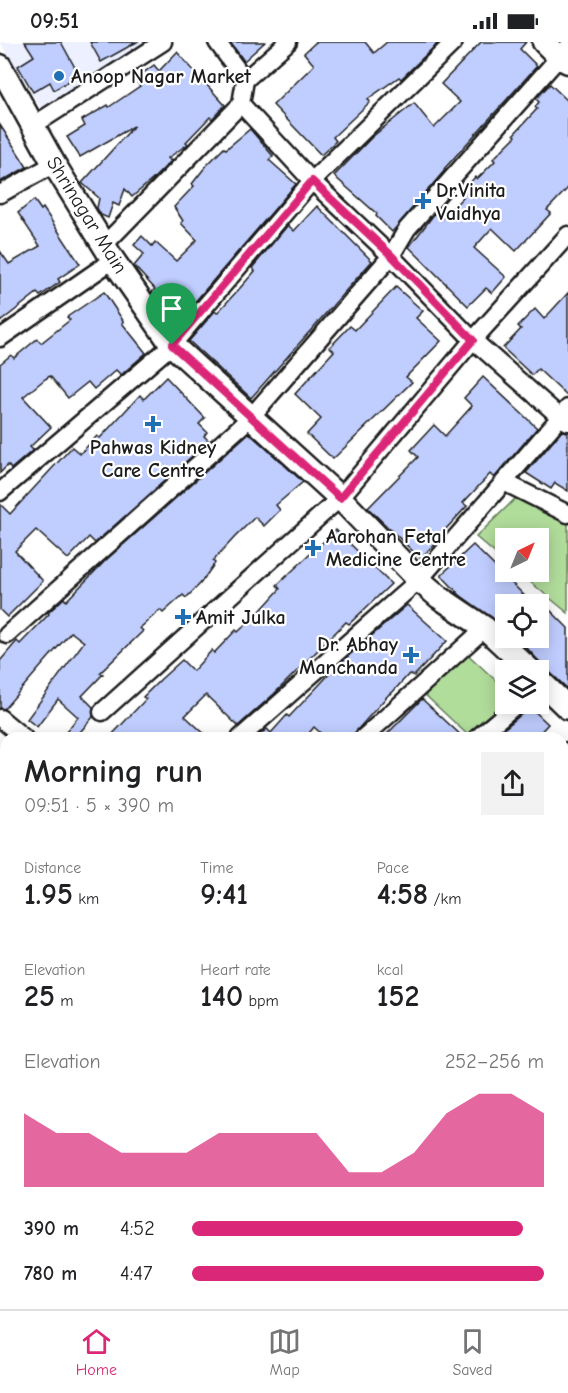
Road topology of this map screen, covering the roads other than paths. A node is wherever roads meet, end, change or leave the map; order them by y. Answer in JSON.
{"nodes":[{"id":1,"x":163,"y":42,"type":"edge"},
{"id":2,"x":217,"y":42,"type":"edge"},
{"id":3,"x":288,"y":42,"type":"edge"},
{"id":4,"x":454,"y":42,"type":"edge"},
{"id":5,"x":560,"y":52,"type":"edge"},
{"id":6,"x":0,"y":66,"type":"edge"},
{"id":7,"x":245,"y":80,"type":"junction"},
{"id":8,"x":241,"y":105,"type":"junction"},
{"id":9,"x":34,"y":126,"type":"junction"},
{"id":10,"x":54,"y":164,"type":"junction"},
{"id":11,"x":312,"y":181,"type":"junction"},
{"id":12,"x":0,"y":194,"type":"edge"},
{"id":13,"x":568,"y":235,"type":"edge"},
{"id":14,"x":108,"y":252,"type":"junction"},
{"id":15,"x":392,"y":256,"type":"junction"},
{"id":16,"x":0,"y":338,"type":"edge"},
{"id":17,"x":473,"y":340,"type":"junction"},
{"id":18,"x":172,"y":345,"type":"junction"},
{"id":19,"x":565,"y":416,"type":"edge"},
{"id":20,"x":250,"y":418,"type":"junction"},
{"id":21,"x":504,"y":482,"type":"junction"},
{"id":22,"x":0,"y":492,"type":"edge"},
{"id":23,"x":340,"y":498,"type":"junction"},
{"id":24,"x":568,"y":514,"type":"edge"},
{"id":25,"x":419,"y":580,"type":"junction"},
{"id":26,"x":485,"y":628,"type":"junction"},
{"id":27,"x":6,"y":635,"type":"dead end"},
{"id":28,"x":518,"y":660,"type":"edge"},
{"id":29,"x":549,"y":690,"type":"edge"},
{"id":30,"x":568,"y":708,"type":"edge"},
{"id":31,"x":102,"y":712,"type":"dead end"},
{"id":32,"x":505,"y":714,"type":"edge"},
{"id":33,"x":0,"y":718,"type":"edge"},
{"id":34,"x":17,"y":732,"type":"edge"},
{"id":35,"x":247,"y":732,"type":"edge"},
{"id":36,"x":370,"y":732,"type":"edge"},
{"id":37,"x":484,"y":732,"type":"edge"}],
"edges":[{"from":1,"to":9,"type":"street"},
{"from":2,"to":7,"type":"street"},
{"from":3,"to":7,"type":"street"},
{"from":4,"to":11,"type":"street"},
{"from":5,"to":15,"type":"street"},
{"from":6,"to":9,"type":"street","name":"Shrinagar Main"},
{"from":7,"to":8,"type":"street"},
{"from":8,"to":11,"type":"street"},
{"from":8,"to":14,"type":"street"},
{"from":9,"to":10,"type":"street","name":"Shrinagar Main"},
{"from":10,"to":12,"type":"street"},
{"from":10,"to":14,"type":"street","name":"Shrinagar Main"},
{"from":11,"to":15,"type":"street"},
{"from":11,"to":18,"type":"street"},
{"from":13,"to":17,"type":"street"},
{"from":14,"to":16,"type":"street"},
{"from":14,"to":18,"type":"street","name":"Shrinagar Main"},
{"from":15,"to":17,"type":"street"},
{"from":15,"to":20,"type":"street"},
{"from":17,"to":19,"type":"street"},
{"from":17,"to":23,"type":"street"},
{"from":18,"to":20,"type":"street","name":"Shrinagar Main"},
{"from":18,"to":22,"type":"street"},
{"from":19,"to":21,"type":"street"},
{"from":20,"to":23,"type":"street","name":"Shrinagar Main"},
{"from":20,"to":27,"type":"street"},
{"from":21,"to":24,"type":"street"},
{"from":21,"to":25,"type":"street"},
{"from":23,"to":25,"type":"street","name":"Shrinagar Main"},
{"from":23,"to":31,"type":"street"},
{"from":25,"to":26,"type":"street","name":"Shrinagar Main"},
{"from":25,"to":35,"type":"street"},
{"from":26,"to":28,"type":"street","name":"Shrinagar Main"},
{"from":26,"to":36,"type":"street"},
{"from":29,"to":30,"type":"street","name":"Shrinagar Main"},
{"from":32,"to":37,"type":"street"},
{"from":33,"to":34,"type":"street"}]}
